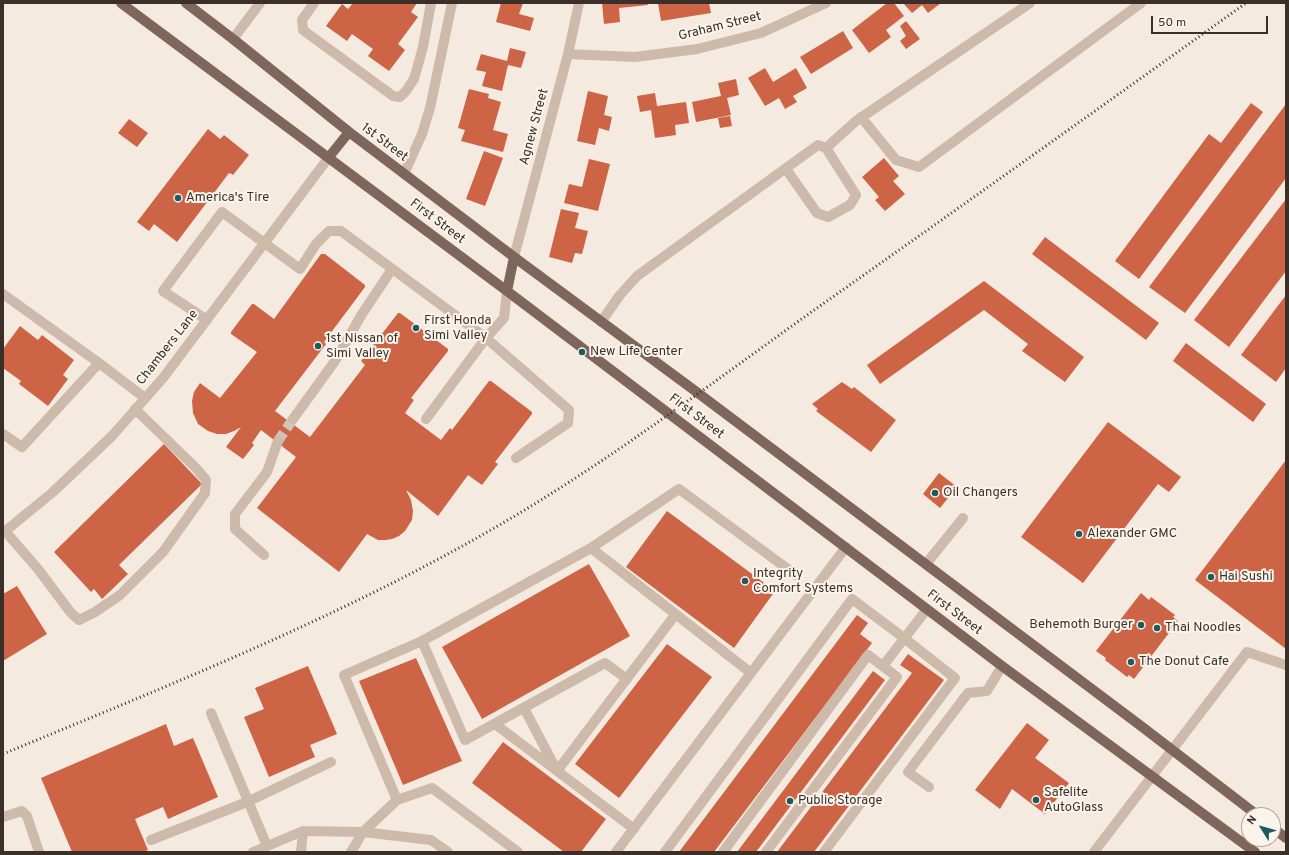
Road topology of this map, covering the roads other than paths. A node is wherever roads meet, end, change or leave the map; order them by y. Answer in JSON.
{"nodes":[{"id":1,"x":121,"y":3,"type":"edge"},
{"id":2,"x":186,"y":3,"type":"edge"},
{"id":3,"x":260,"y":3,"type":"edge"},
{"id":4,"x":314,"y":3,"type":"edge"},
{"id":5,"x":431,"y":3,"type":"edge"},
{"id":6,"x":452,"y":3,"type":"edge"},
{"id":7,"x":579,"y":3,"type":"edge"},
{"id":8,"x":826,"y":3,"type":"edge"},
{"id":9,"x":1030,"y":3,"type":"edge"},
{"id":10,"x":1141,"y":3,"type":"edge"},
{"id":11,"x":233,"y":39,"type":"junction"},
{"id":12,"x":568,"y":54,"type":"junction"},
{"id":13,"x":862,"y":117,"type":"junction"},
{"id":14,"x":349,"y":132,"type":"junction"},
{"id":15,"x":826,"y":148,"type":"junction"},
{"id":16,"x":329,"y":157,"type":"junction"},
{"id":17,"x":786,"y":169,"type":"junction"},
{"id":18,"x":404,"y":174,"type":"junction"},
{"id":19,"x":264,"y":244,"type":"junction"},
{"id":20,"x":514,"y":258,"type":"junction"},
{"id":21,"x":392,"y":269,"type":"junction"},
{"id":22,"x":507,"y":291,"type":"junction"},
{"id":23,"x":3,"y":294,"type":"edge"},
{"id":24,"x":207,"y":320,"type":"junction"},
{"id":25,"x":601,"y":322,"type":"junction"},
{"id":26,"x":486,"y":338,"type":"junction"},
{"id":27,"x":99,"y":363,"type":"junction"},
{"id":28,"x":145,"y":398,"type":"junction"},
{"id":29,"x":135,"y":409,"type":"junction"},
{"id":30,"x":293,"y":419,"type":"tunnel mouth"},
{"id":31,"x":426,"y":419,"type":"dead end"},
{"id":32,"x":3,"y":434,"type":"edge"},
{"id":33,"x":278,"y":441,"type":"tunnel mouth"},
{"id":34,"x":516,"y":458,"type":"dead end"},
{"id":35,"x":963,"y":518,"type":"dead end"},
{"id":36,"x":4,"y":532,"type":"edge"},
{"id":37,"x":846,"y":547,"type":"junction"},
{"id":38,"x":591,"y":548,"type":"junction"},
{"id":39,"x":264,"y":555,"type":"dead end"},
{"id":40,"x":926,"y":564,"type":"junction"},
{"id":41,"x":796,"y":575,"type":"dead end"},
{"id":42,"x":927,"y":609,"type":"junction"},
{"id":43,"x":675,"y":615,"type":"junction"},
{"id":44,"x":904,"y":638,"type":"junction"},
{"id":45,"x":422,"y":641,"type":"junction"},
{"id":46,"x":1286,"y":665,"type":"edge"},
{"id":47,"x":883,"y":666,"type":"junction"},
{"id":48,"x":1002,"y":666,"type":"junction"},
{"id":49,"x":751,"y":673,"type":"junction"},
{"id":50,"x":626,"y":679,"type":"junction"},
{"id":51,"x":524,"y":708,"type":"junction"},
{"id":52,"x":211,"y":713,"type":"dead end"},
{"id":53,"x":495,"y":724,"type":"junction"},
{"id":54,"x":1172,"y":749,"type":"junction"},
{"id":55,"x":330,"y":762,"type":"dead end"},
{"id":56,"x":557,"y":771,"type":"junction"},
{"id":57,"x":1151,"y":776,"type":"junction"},
{"id":58,"x":929,"y":787,"type":"dead end"},
{"id":59,"x":397,"y":800,"type":"junction"},
{"id":60,"x":247,"y":802,"type":"junction"},
{"id":61,"x":1247,"y":807,"type":"edge"},
{"id":62,"x":3,"y":817,"type":"edge"},
{"id":63,"x":634,"y":829,"type":"junction"},
{"id":64,"x":303,"y":831,"type":"junction"},
{"id":65,"x":362,"y":832,"type":"junction"},
{"id":66,"x":151,"y":840,"type":"dead end"},
{"id":67,"x":267,"y":846,"type":"junction"},
{"id":68,"x":39,"y":852,"type":"edge"},
{"id":69,"x":253,"y":852,"type":"edge"},
{"id":70,"x":301,"y":852,"type":"edge"},
{"id":71,"x":352,"y":852,"type":"edge"},
{"id":72,"x":448,"y":852,"type":"edge"},
{"id":73,"x":518,"y":852,"type":"edge"},
{"id":74,"x":616,"y":852,"type":"edge"},
{"id":75,"x":665,"y":852,"type":"edge"},
{"id":76,"x":723,"y":852,"type":"edge"},
{"id":77,"x":766,"y":852,"type":"edge"},
{"id":78,"x":824,"y":852,"type":"edge"},
{"id":79,"x":1094,"y":852,"type":"edge"},
{"id":80,"x":1255,"y":852,"type":"edge"}],
"edges":[{"from":1,"to":16,"type":"main road","name":"First Street"},
{"from":2,"to":11,"type":"main road"},
{"from":3,"to":11,"type":"street"},
{"from":4,"to":5,"type":"street"},
{"from":6,"to":18,"type":"street"},
{"from":7,"to":12,"type":"street","name":"Agnew Street"},
{"from":8,"to":12,"type":"street","name":"Graham Street"},
{"from":9,"to":13,"type":"street"},
{"from":10,"to":13,"type":"street"},
{"from":11,"to":14,"type":"main road"},
{"from":12,"to":20,"type":"street","name":"Agnew Street"},
{"from":13,"to":15,"type":"street"},
{"from":14,"to":16,"type":"main road"},
{"from":14,"to":18,"type":"main road","name":"1st Street"},
{"from":15,"to":17,"type":"street"},
{"from":15,"to":17,"type":"street"},
{"from":16,"to":19,"type":"street","name":"Chambers Lane"},
{"from":16,"to":22,"type":"main road","name":"First Street"},
{"from":17,"to":25,"type":"street"},
{"from":18,"to":20,"type":"main road","name":"First Street"},
{"from":19,"to":21,"type":"street"},
{"from":19,"to":24,"type":"street","name":"Chambers Lane"},
{"from":19,"to":24,"type":"street"},
{"from":20,"to":22,"type":"main road"},
{"from":20,"to":25,"type":"main road","name":"First Street"},
{"from":21,"to":26,"type":"street"},
{"from":21,"to":30,"type":"street"},
{"from":22,"to":26,"type":"street"},
{"from":22,"to":37,"type":"main road","name":"First Street"},
{"from":23,"to":27,"type":"street"},
{"from":24,"to":28,"type":"street","name":"Chambers Lane"},
{"from":25,"to":40,"type":"main road","name":"First Street"},
{"from":26,"to":31,"type":"street"},
{"from":26,"to":34,"type":"street"},
{"from":27,"to":28,"type":"street"},
{"from":27,"to":32,"type":"street"},
{"from":28,"to":29,"type":"street","name":"Chambers Lane"},
{"from":29,"to":36,"type":"street","name":"Chambers Lane"},
{"from":29,"to":36,"type":"street"},
{"from":33,"to":39,"type":"street"},
{"from":35,"to":40,"type":"street"},
{"from":37,"to":42,"type":"main road","name":"First Street"},
{"from":37,"to":49,"type":"street"},
{"from":38,"to":41,"type":"street"},
{"from":38,"to":43,"type":"street"},
{"from":38,"to":45,"type":"street"},
{"from":40,"to":54,"type":"main road","name":"First Street"},
{"from":42,"to":44,"type":"street"},
{"from":42,"to":48,"type":"main road","name":"First Street"},
{"from":43,"to":49,"type":"street"},
{"from":43,"to":50,"type":"street"},
{"from":44,"to":47,"type":"street"},
{"from":44,"to":75,"type":"street"},
{"from":44,"to":78,"type":"street"},
{"from":45,"to":53,"type":"street"},
{"from":45,"to":59,"type":"street"},
{"from":46,"to":54,"type":"street"},
{"from":47,"to":76,"type":"street"},
{"from":47,"to":77,"type":"street"},
{"from":48,"to":57,"type":"main road","name":"First Street"},
{"from":48,"to":58,"type":"street"},
{"from":49,"to":63,"type":"street"},
{"from":50,"to":51,"type":"street"},
{"from":50,"to":56,"type":"street"},
{"from":51,"to":53,"type":"street"},
{"from":51,"to":56,"type":"street"},
{"from":52,"to":60,"type":"street"},
{"from":53,"to":56,"type":"street"},
{"from":54,"to":57,"type":"street"},
{"from":54,"to":61,"type":"main road","name":"First Street"},
{"from":55,"to":60,"type":"street"},
{"from":56,"to":63,"type":"street"},
{"from":57,"to":79,"type":"street"},
{"from":57,"to":80,"type":"main road","name":"First Street"},
{"from":59,"to":65,"type":"street"},
{"from":59,"to":73,"type":"street"},
{"from":60,"to":66,"type":"street"},
{"from":60,"to":67,"type":"street"},
{"from":62,"to":68,"type":"street"},
{"from":63,"to":74,"type":"street"},
{"from":64,"to":65,"type":"street"},
{"from":64,"to":67,"type":"street"},
{"from":64,"to":70,"type":"street"},
{"from":65,"to":71,"type":"street"},
{"from":65,"to":72,"type":"street"},
{"from":67,"to":69,"type":"street"}]}
